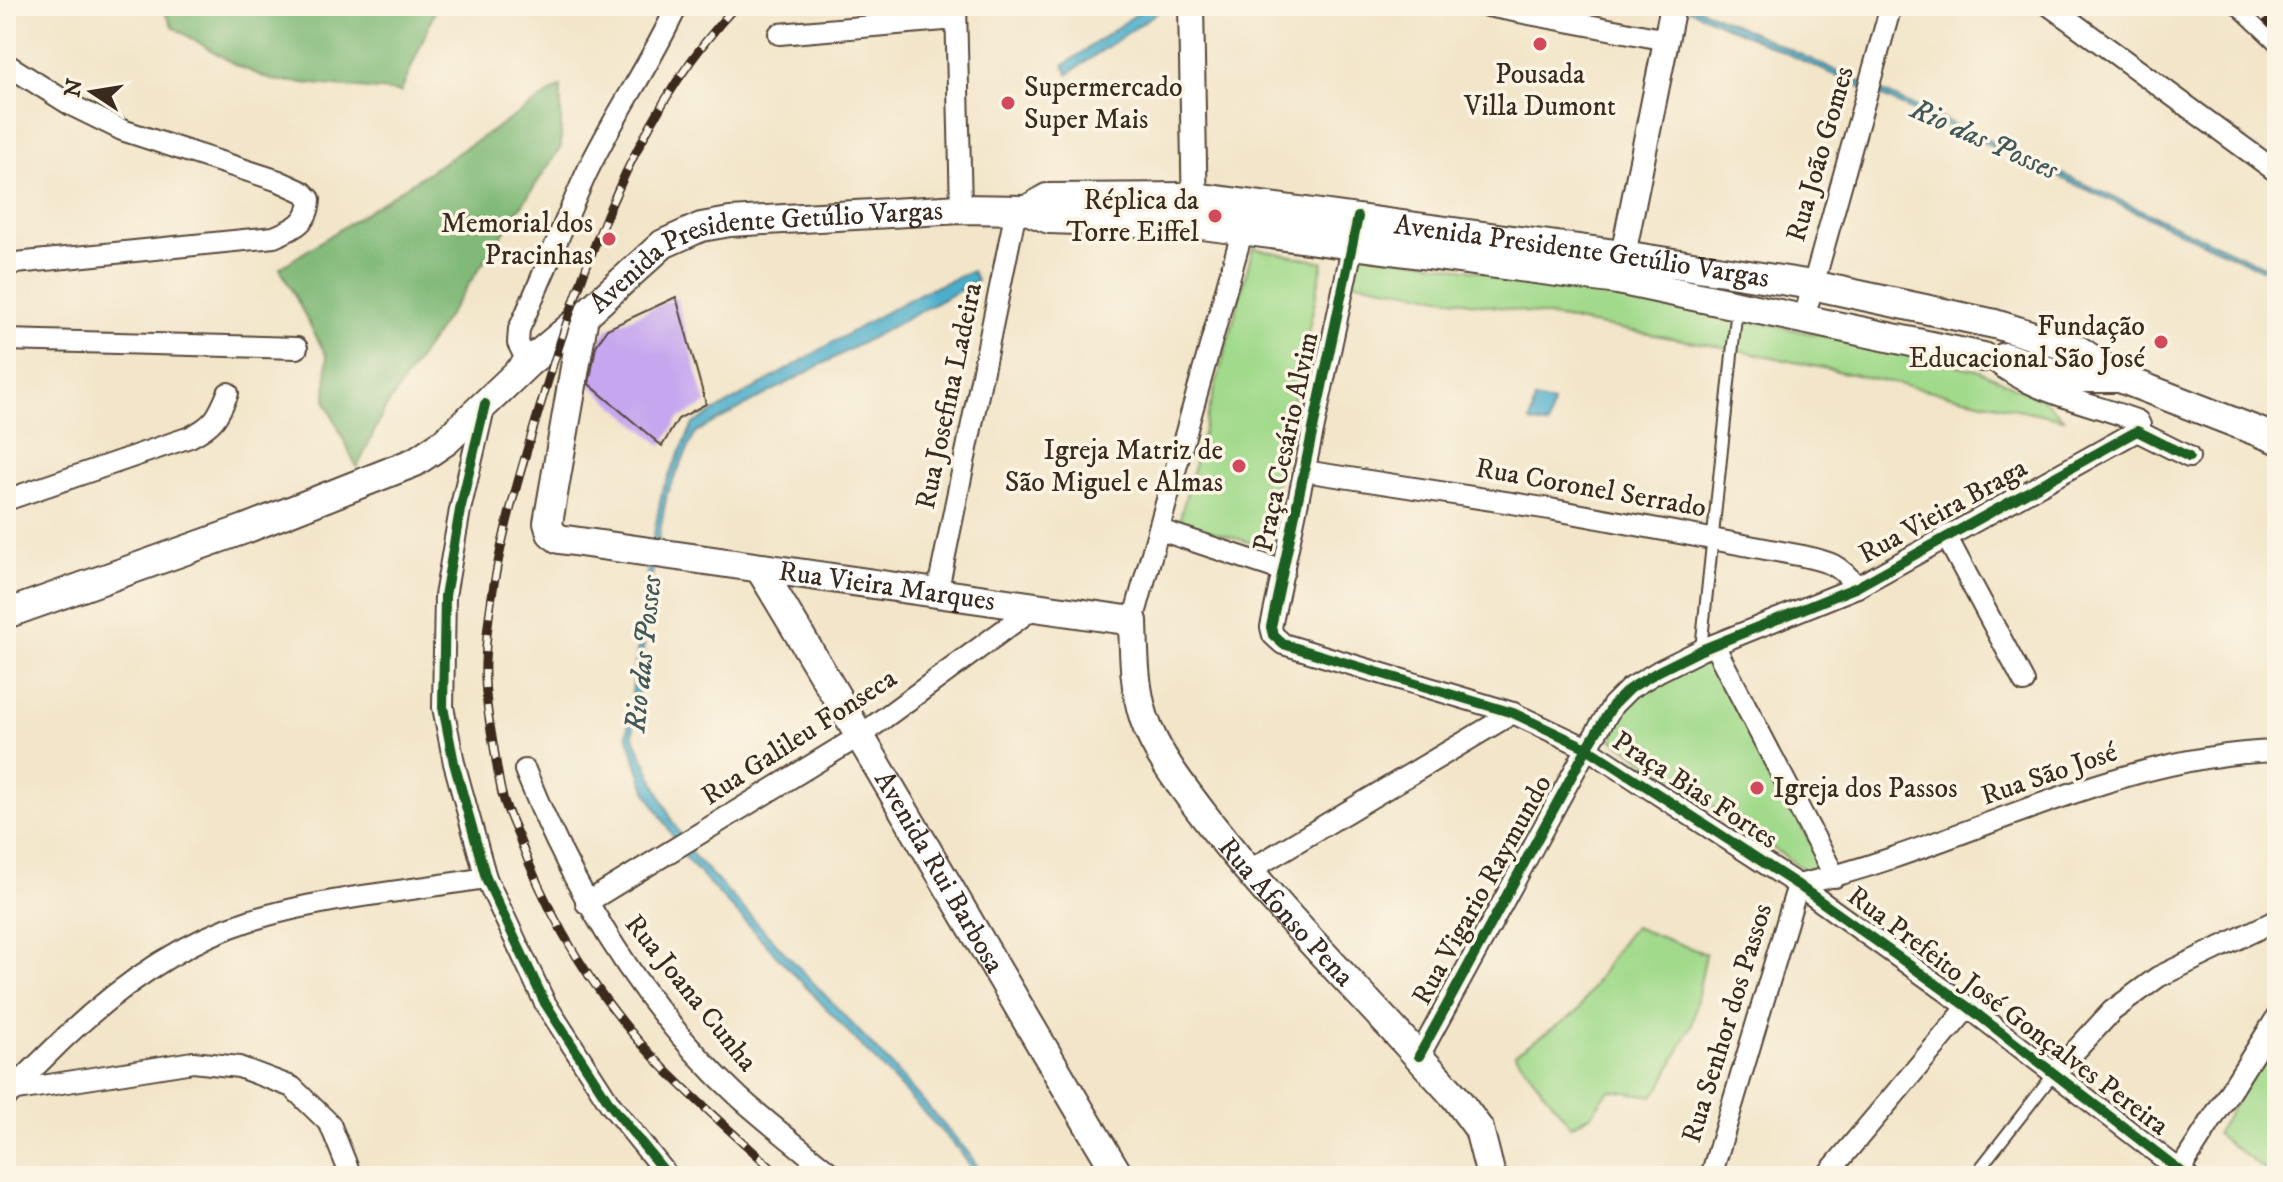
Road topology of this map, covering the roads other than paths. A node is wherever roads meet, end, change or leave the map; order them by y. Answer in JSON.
{"nodes":[{"id":1,"x":677,"y":6,"type":"edge"},
{"id":2,"x":1191,"y":6,"type":"edge"},
{"id":3,"x":1487,"y":6,"type":"edge"},
{"id":4,"x":1891,"y":6,"type":"edge"},
{"id":5,"x":2050,"y":6,"type":"edge"},
{"id":6,"x":2241,"y":6,"type":"edge"},
{"id":7,"x":1672,"y":10,"type":"edge"},
{"id":8,"x":956,"y":12,"type":"edge"},
{"id":9,"x":779,"y":34,"type":"dead end"},
{"id":10,"x":1667,"y":40,"type":"junction"},
{"id":11,"x":2277,"y":40,"type":"edge"},
{"id":12,"x":6,"y":64,"type":"edge"},
{"id":13,"x":2277,"y":172,"type":"edge"},
{"id":14,"x":961,"y":209,"type":"junction"},
{"id":15,"x":1021,"y":210,"type":"junction"},
{"id":16,"x":1195,"y":210,"type":"junction"},
{"id":17,"x":1243,"y":229,"type":"junction"},
{"id":18,"x":1355,"y":231,"type":"junction"},
{"id":19,"x":1623,"y":255,"type":"junction"},
{"id":20,"x":6,"y":264,"type":"edge"},
{"id":21,"x":1515,"y":266,"type":"junction"},
{"id":22,"x":1812,"y":285,"type":"junction"},
{"id":23,"x":1737,"y":305,"type":"junction"},
{"id":24,"x":584,"y":316,"type":"junction"},
{"id":25,"x":1804,"y":318,"type":"junction"},
{"id":26,"x":2000,"y":326,"type":"junction"},
{"id":27,"x":6,"y":340,"type":"edge"},
{"id":28,"x":297,"y":348,"type":"dead end"},
{"id":29,"x":1994,"y":358,"type":"junction"},
{"id":30,"x":528,"y":363,"type":"junction"},
{"id":31,"x":2120,"y":378,"type":"junction"},
{"id":32,"x":228,"y":393,"type":"dead end"},
{"id":33,"x":485,"y":404,"type":"junction"},
{"id":34,"x":2137,"y":431,"type":"junction"},
{"id":35,"x":2277,"y":439,"type":"edge"},
{"id":36,"x":2189,"y":457,"type":"dead end"},
{"id":37,"x":1304,"y":471,"type":"junction"},
{"id":38,"x":6,"y":500,"type":"edge"},
{"id":39,"x":1160,"y":530,"type":"junction"},
{"id":40,"x":1946,"y":536,"type":"junction"},
{"id":41,"x":1713,"y":537,"type":"junction"},
{"id":42,"x":760,"y":569,"type":"junction"},
{"id":43,"x":1284,"y":571,"type":"junction"},
{"id":44,"x":1857,"y":587,"type":"junction"},
{"id":45,"x":937,"y":594,"type":"junction"},
{"id":46,"x":1035,"y":607,"type":"junction"},
{"id":47,"x":6,"y":614,"type":"edge"},
{"id":48,"x":1133,"y":621,"type":"junction"},
{"id":49,"x":1708,"y":648,"type":"junction"},
{"id":50,"x":2024,"y":682,"type":"dead end"},
{"id":51,"x":1513,"y":713,"type":"junction"},
{"id":52,"x":861,"y":735,"type":"junction"},
{"id":53,"x":1587,"y":748,"type":"junction"},
{"id":54,"x":2277,"y":751,"type":"edge"},
{"id":55,"x":525,"y":770,"type":"dead end"},
{"id":56,"x":1248,"y":871,"type":"junction"},
{"id":57,"x":1835,"y":877,"type":"junction"},
{"id":58,"x":486,"y":878,"type":"junction"},
{"id":59,"x":1798,"y":885,"type":"junction"},
{"id":60,"x":586,"y":903,"type":"junction"},
{"id":61,"x":2277,"y":920,"type":"edge"},
{"id":62,"x":1968,"y":1007,"type":"junction"},
{"id":63,"x":2277,"y":1017,"type":"edge"},
{"id":64,"x":1419,"y":1056,"type":"junction"},
{"id":65,"x":2053,"y":1075,"type":"junction"},
{"id":66,"x":9,"y":1095,"type":"edge"},
{"id":67,"x":2184,"y":1173,"type":"edge"},
{"id":68,"x":351,"y":1176,"type":"edge"},
{"id":69,"x":668,"y":1176,"type":"edge"},
{"id":70,"x":834,"y":1176,"type":"edge"},
{"id":71,"x":1119,"y":1176,"type":"edge"},
{"id":72,"x":1491,"y":1176,"type":"edge"},
{"id":73,"x":1711,"y":1176,"type":"edge"},
{"id":74,"x":1826,"y":1176,"type":"edge"},
{"id":75,"x":1974,"y":1176,"type":"edge"}],
"edges":[{"from":1,"to":30,"type":"street"},
{"from":2,"to":16,"type":"street"},
{"from":3,"to":10,"type":"street"},
{"from":4,"to":22,"type":"street","name":"Rua João Gomes"},
{"from":5,"to":13,"type":"street"},
{"from":6,"to":11,"type":"street"},
{"from":7,"to":10,"type":"street"},
{"from":8,"to":9,"type":"street"},
{"from":8,"to":14,"type":"street"},
{"from":10,"to":19,"type":"street"},
{"from":12,"to":20,"type":"street"},
{"from":14,"to":15,"type":"main road","name":"Avenida Presidente Getúlio Vargas"},
{"from":14,"to":24,"type":"main road","name":"Avenida Presidente Getúlio Vargas"},
{"from":15,"to":16,"type":"main road","name":"Avenida Presidente Getúlio Vargas"},
{"from":15,"to":45,"type":"street","name":"Rua Josefina Ladeira"},
{"from":16,"to":17,"type":"main road","name":"Avenida Presidente Getúlio Vargas"},
{"from":16,"to":18,"type":"main road","name":"Avenida Presidente Getúlio Vargas"},
{"from":17,"to":18,"type":"main road","name":"Avenida Presidente Getúlio Vargas"},
{"from":17,"to":39,"type":"street"},
{"from":18,"to":19,"type":"main road","name":"Avenida Presidente Getúlio Vargas"},
{"from":18,"to":21,"type":"main road","name":"Avenida Presidente Getúlio Vargas"},
{"from":18,"to":37,"type":"street","name":"Praça Cesário Alvim"},
{"from":19,"to":21,"type":"main road"},
{"from":19,"to":22,"type":"main road","name":"Avenida Presidente Getúlio Vargas"},
{"from":21,"to":23,"type":"main road","name":"Avenida Presidente Getúlio Vargas"},
{"from":22,"to":25,"type":"street","name":"Rua João Gomes"},
{"from":22,"to":26,"type":"main road","name":"Avenida Presidente Getúlio Vargas"},
{"from":23,"to":25,"type":"main road","name":"Avenida Presidente Getúlio Vargas"},
{"from":23,"to":41,"type":"lane"},
{"from":24,"to":30,"type":"main road","name":"Avenida Presidente Getúlio Vargas"},
{"from":24,"to":42,"type":"main road","name":"Rua Vieira Marques"},
{"from":25,"to":29,"type":"main road","name":"Avenida Presidente Getúlio Vargas"},
{"from":26,"to":29,"type":"main road"},
{"from":26,"to":31,"type":"main road","name":"Avenida Presidente Getúlio Vargas"},
{"from":27,"to":28,"type":"street"},
{"from":29,"to":31,"type":"main road","name":"Avenida Presidente Getúlio Vargas"},
{"from":29,"to":34,"type":"street"},
{"from":30,"to":33,"type":"main road","name":"Avenida Presidente Getúlio Vargas"},
{"from":31,"to":35,"type":"main road","name":"Avenida Presidente Getúlio Vargas"},
{"from":32,"to":38,"type":"street"},
{"from":33,"to":47,"type":"main road","name":"Avenida Presidente Getúlio Vargas"},
{"from":33,"to":58,"type":"street"},
{"from":34,"to":36,"type":"street"},
{"from":34,"to":40,"type":"street","name":"Rua Vieira Braga"},
{"from":37,"to":41,"type":"street","name":"Rua Coronel Serrado"},
{"from":37,"to":43,"type":"street","name":"Praça Cesário Alvim"},
{"from":39,"to":43,"type":"street","name":"Praça Cesário Alvim"},
{"from":39,"to":48,"type":"street"},
{"from":40,"to":44,"type":"street","name":"Rua Vieira Braga"},
{"from":40,"to":50,"type":"street"},
{"from":41,"to":44,"type":"street","name":"Rua Coronel Serrado"},
{"from":41,"to":49,"type":"lane"},
{"from":42,"to":45,"type":"main road","name":"Rua Vieira Marques"},
{"from":42,"to":52,"type":"main road","name":"Avenida Rui Barbosa"},
{"from":43,"to":51,"type":"street","name":"Praça Cesário Alvim"},
{"from":44,"to":49,"type":"street","name":"Rua Vieira Braga"},
{"from":45,"to":46,"type":"main road","name":"Rua Vieira Marques"},
{"from":46,"to":48,"type":"main road","name":"Rua Vieira Marques"},
{"from":46,"to":52,"type":"street","name":"Rua Galileu Fonseca"},
{"from":48,"to":56,"type":"main road","name":"Rua Afonso Pena"},
{"from":49,"to":53,"type":"street","name":"Praça Bias Fortes"},
{"from":49,"to":57,"type":"street","name":"Praça Bias Fortes"},
{"from":51,"to":53,"type":"street"},
{"from":51,"to":56,"type":"street"},
{"from":52,"to":60,"type":"street","name":"Rua Galileu Fonseca"},
{"from":52,"to":71,"type":"main road","name":"Avenida Rui Barbosa"},
{"from":53,"to":59,"type":"street","name":"Praça Bias Fortes"},
{"from":53,"to":64,"type":"street","name":"Rua Vigario Raymundo"},
{"from":54,"to":57,"type":"street","name":"Rua São José"},
{"from":55,"to":60,"type":"street","name":"Rua Joana Cunha"},
{"from":56,"to":64,"type":"main road","name":"Rua Afonso Pena"},
{"from":57,"to":59,"type":"street","name":"Rua São José"},
{"from":58,"to":66,"type":"street"},
{"from":58,"to":69,"type":"street"},
{"from":59,"to":62,"type":"street","name":"Rua Prefeito José Gonçalves Pereira"},
{"from":59,"to":73,"type":"street","name":"Rua Senhor dos Passos"},
{"from":60,"to":70,"type":"street","name":"Rua Joana Cunha"},
{"from":61,"to":65,"type":"street"},
{"from":62,"to":65,"type":"street","name":"Rua Prefeito José Gonçalves Pereira"},
{"from":62,"to":74,"type":"street"},
{"from":63,"to":67,"type":"street"},
{"from":64,"to":72,"type":"main road","name":"Rua Afonso Pena"},
{"from":65,"to":67,"type":"street","name":"Rua Prefeito José Gonçalves Pereira"},
{"from":65,"to":75,"type":"lane"},
{"from":66,"to":68,"type":"street"}]}
